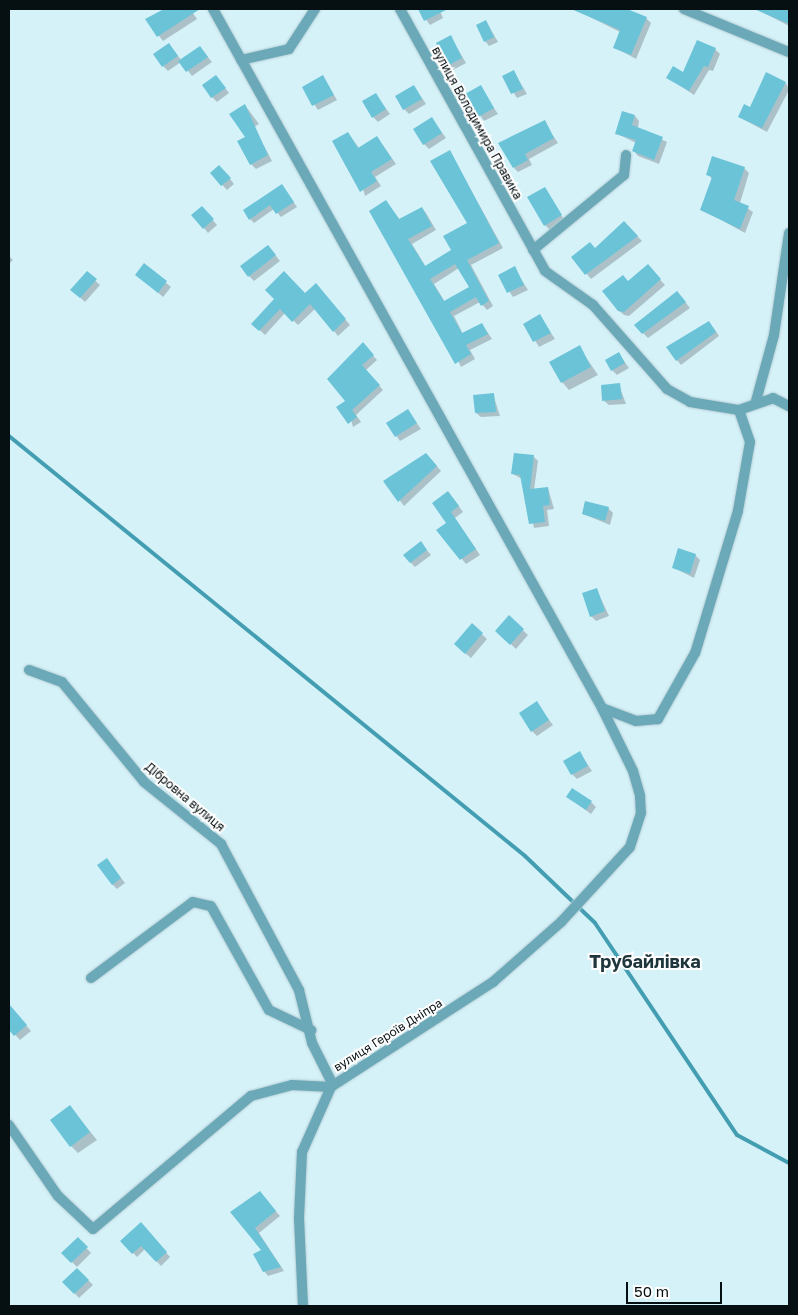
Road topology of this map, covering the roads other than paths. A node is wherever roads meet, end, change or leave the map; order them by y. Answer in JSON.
{"nodes":[{"id":1,"x":213,"y":9,"type":"edge"},
{"id":2,"x":315,"y":9,"type":"edge"},
{"id":3,"x":400,"y":9,"type":"edge"},
{"id":4,"x":684,"y":9,"type":"edge"},
{"id":5,"x":789,"y":52,"type":"edge"},
{"id":6,"x":241,"y":60,"type":"junction"},
{"id":7,"x":626,"y":156,"type":"dead end"},
{"id":8,"x":789,"y":233,"type":"edge"},
{"id":9,"x":533,"y":250,"type":"junction"},
{"id":10,"x":756,"y":401,"type":"junction"},
{"id":11,"x":789,"y":406,"type":"edge"},
{"id":12,"x":739,"y":410,"type":"junction"},
{"id":13,"x":29,"y":670,"type":"dead end"},
{"id":14,"x":602,"y":708,"type":"junction"},
{"id":15,"x":91,"y":978,"type":"dead end"},
{"id":16,"x":311,"y":1030,"type":"junction"},
{"id":17,"x":332,"y":1086,"type":"junction"},
{"id":18,"x":9,"y":1125,"type":"edge"},
{"id":19,"x":303,"y":1306,"type":"edge"}],
"edges":[{"from":1,"to":6,"type":"street","name":"вулиця Героїв Дніпра"},
{"from":2,"to":6,"type":"street"},
{"from":3,"to":9,"type":"street","name":"вулиця Володимира Правика"},
{"from":4,"to":5,"type":"street"},
{"from":6,"to":14,"type":"street","name":"вулиця Героїв Дніпра"},
{"from":7,"to":9,"type":"street"},
{"from":8,"to":10,"type":"street"},
{"from":9,"to":12,"type":"street","name":"вулиця Володимира Правика"},
{"from":10,"to":11,"type":"street"},
{"from":10,"to":12,"type":"street"},
{"from":12,"to":14,"type":"street"},
{"from":13,"to":16,"type":"street","name":"Дібровна вулиця"},
{"from":14,"to":17,"type":"street","name":"вулиця Героїв Дніпра"},
{"from":15,"to":16,"type":"street"},
{"from":16,"to":17,"type":"street","name":"Дібровна вулиця"},
{"from":17,"to":18,"type":"street"},
{"from":17,"to":19,"type":"street","name":"вулиця Героїв Дніпра"}]}
